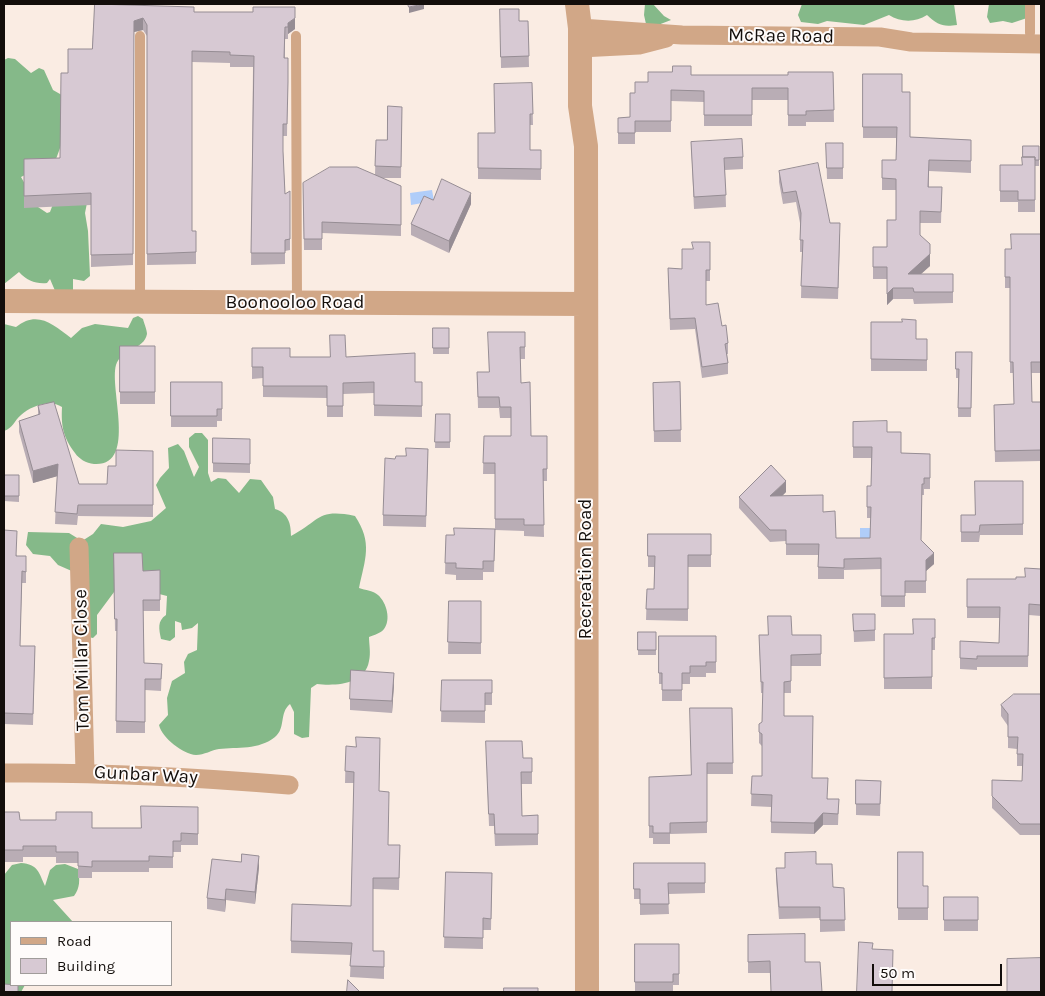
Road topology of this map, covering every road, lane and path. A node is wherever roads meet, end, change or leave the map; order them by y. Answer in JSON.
{"nodes":[{"id":1,"x":577,"y":4,"type":"edge"},
{"id":2,"x":592,"y":4,"type":"edge"},
{"id":3,"x":1030,"y":4,"type":"edge"},
{"id":4,"x":140,"y":36,"type":"dead end"},
{"id":5,"x":296,"y":36,"type":"dead end"},
{"id":6,"x":1037,"y":37,"type":"edge"},
{"id":7,"x":587,"y":38,"type":"junction"},
{"id":8,"x":4,"y":301,"type":"edge"},
{"id":9,"x":140,"y":302,"type":"junction"},
{"id":10,"x":297,"y":303,"type":"junction"},
{"id":11,"x":586,"y":304,"type":"junction"},
{"id":12,"x":79,"y":547,"type":"dead end"},
{"id":13,"x":84,"y":772,"type":"junction"},
{"id":14,"x":4,"y":773,"type":"edge"},
{"id":15,"x":289,"y":785,"type":"dead end"},
{"id":16,"x":587,"y":992,"type":"edge"}],
"edges":[{"from":1,"to":7,"type":"street","name":"Recreation Road"},
{"from":2,"to":7,"type":"street","name":"Recreation Road"},
{"from":3,"to":6,"type":"lane"},
{"from":4,"to":9,"type":"lane"},
{"from":5,"to":10,"type":"lane"},
{"from":6,"to":7,"type":"street","name":"McRae Road"},
{"from":7,"to":11,"type":"street","name":"Recreation Road"},
{"from":8,"to":9,"type":"street","name":"Boonooloo Road"},
{"from":9,"to":10,"type":"street","name":"Boonooloo Road"},
{"from":10,"to":11,"type":"street","name":"Boonooloo Road"},
{"from":11,"to":16,"type":"street","name":"Recreation Road"},
{"from":12,"to":13,"type":"street","name":"Tom Millar Close"},
{"from":13,"to":14,"type":"street","name":"Gunbar Way"},
{"from":13,"to":15,"type":"street","name":"Gunbar Way"}]}
